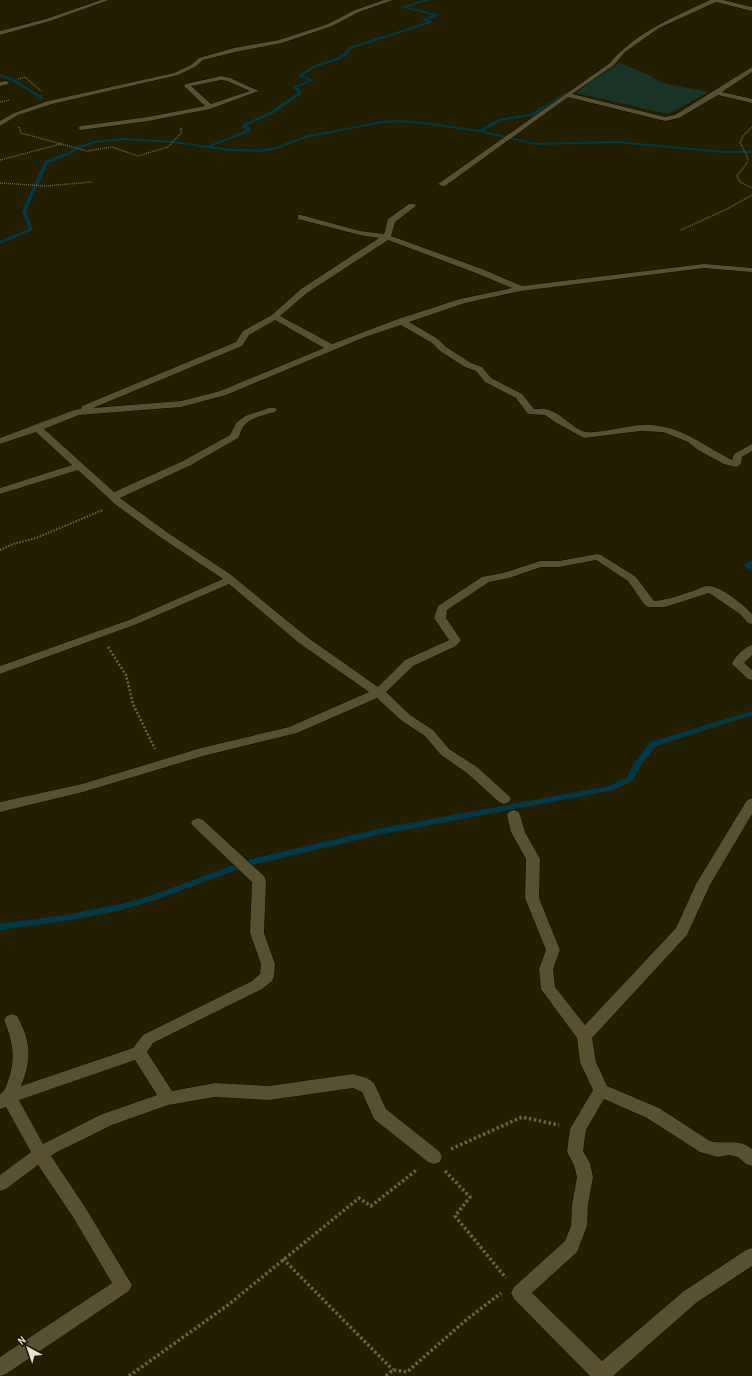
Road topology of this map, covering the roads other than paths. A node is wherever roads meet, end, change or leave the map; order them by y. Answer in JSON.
{"nodes":[{"id":1,"x":106,"y":0,"type":"edge"},
{"id":2,"x":390,"y":0,"type":"edge"},
{"id":3,"x":716,"y":0,"type":"edge"},
{"id":4,"x":752,"y":9,"type":"edge"},
{"id":5,"x":0,"y":33,"type":"edge"},
{"id":6,"x":752,"y":69,"type":"edge"},
{"id":7,"x":717,"y":93,"type":"junction"},
{"id":8,"x":567,"y":95,"type":"junction"},
{"id":9,"x":752,"y":101,"type":"edge"},
{"id":10,"x":210,"y":107,"type":"junction"},
{"id":11,"x":3,"y":122,"type":"edge"},
{"id":12,"x":81,"y":128,"type":"dead end"},
{"id":13,"x":442,"y":184,"type":"dead end"},
{"id":14,"x":412,"y":206,"type":"dead end"},
{"id":15,"x":301,"y":217,"type":"dead end"},
{"id":16,"x":387,"y":237,"type":"junction"},
{"id":17,"x":752,"y":270,"type":"edge"},
{"id":18,"x":521,"y":289,"type":"junction"},
{"id":19,"x":275,"y":317,"type":"junction"},
{"id":20,"x":401,"y":321,"type":"junction"},
{"id":21,"x":330,"y":347,"type":"junction"},
{"id":22,"x":272,"y":410,"type":"dead end"},
{"id":23,"x":78,"y":412,"type":"junction"},
{"id":24,"x":38,"y":428,"type":"junction"},
{"id":25,"x":0,"y":441,"type":"edge"},
{"id":26,"x":752,"y":447,"type":"edge"},
{"id":27,"x":79,"y":466,"type":"junction"},
{"id":28,"x":0,"y":491,"type":"edge"},
{"id":29,"x":117,"y":500,"type":"junction"},
{"id":30,"x":230,"y":580,"type":"junction"},
{"id":31,"x":752,"y":621,"type":"edge"},
{"id":32,"x":752,"y":648,"type":"edge"},
{"id":33,"x":0,"y":670,"type":"edge"},
{"id":34,"x":752,"y":676,"type":"edge"},
{"id":35,"x":378,"y":693,"type":"junction"},
{"id":36,"x":504,"y":799,"type":"dead end"},
{"id":37,"x":752,"y":803,"type":"edge"},
{"id":38,"x":0,"y":807,"type":"edge"},
{"id":39,"x":514,"y":815,"type":"dead end"},
{"id":40,"x":198,"y":823,"type":"dead end"},
{"id":41,"x":12,"y":1020,"type":"dead end"},
{"id":42,"x":584,"y":1036,"type":"junction"},
{"id":43,"x":138,"y":1052,"type":"junction"},
{"id":44,"x":600,"y":1091,"type":"junction"},
{"id":45,"x":168,"y":1098,"type":"junction"},
{"id":46,"x":5,"y":1100,"type":"edge"},
{"id":47,"x":40,"y":1154,"type":"junction"},
{"id":48,"x":433,"y":1157,"type":"road end"},
{"id":49,"x":752,"y":1159,"type":"edge"},
{"id":50,"x":0,"y":1184,"type":"edge"},
{"id":51,"x":752,"y":1256,"type":"edge"},
{"id":52,"x":0,"y":1368,"type":"edge"},
{"id":53,"x":600,"y":1375,"type":"edge"}],
"edges":[{"from":1,"to":5,"type":"street"},
{"from":2,"to":11,"type":"street"},
{"from":3,"to":4,"type":"street"},
{"from":3,"to":8,"type":"street"},
{"from":6,"to":7,"type":"street"},
{"from":7,"to":8,"type":"street"},
{"from":7,"to":9,"type":"street"},
{"from":8,"to":13,"type":"street"},
{"from":10,"to":10,"type":"street"},
{"from":10,"to":12,"type":"street"},
{"from":14,"to":16,"type":"street"},
{"from":15,"to":16,"type":"street"},
{"from":16,"to":18,"type":"street"},
{"from":16,"to":19,"type":"street"},
{"from":17,"to":18,"type":"street"},
{"from":18,"to":20,"type":"street"},
{"from":19,"to":21,"type":"street"},
{"from":19,"to":23,"type":"street"},
{"from":20,"to":21,"type":"street"},
{"from":20,"to":26,"type":"street"},
{"from":21,"to":23,"type":"street"},
{"from":22,"to":29,"type":"street"},
{"from":23,"to":24,"type":"street"},
{"from":24,"to":25,"type":"street"},
{"from":24,"to":27,"type":"street"},
{"from":27,"to":28,"type":"street"},
{"from":27,"to":29,"type":"street"},
{"from":29,"to":30,"type":"street"},
{"from":30,"to":33,"type":"street"},
{"from":30,"to":35,"type":"street"},
{"from":31,"to":35,"type":"street"},
{"from":32,"to":34,"type":"street"},
{"from":35,"to":36,"type":"street"},
{"from":35,"to":38,"type":"street"},
{"from":37,"to":42,"type":"street"},
{"from":39,"to":42,"type":"street"},
{"from":40,"to":43,"type":"street"},
{"from":41,"to":46,"type":"street"},
{"from":42,"to":44,"type":"street"},
{"from":43,"to":45,"type":"street"},
{"from":43,"to":46,"type":"street"},
{"from":44,"to":49,"type":"street"},
{"from":44,"to":53,"type":"street"},
{"from":45,"to":47,"type":"street"},
{"from":45,"to":48,"type":"street"},
{"from":46,"to":47,"type":"street"},
{"from":47,"to":50,"type":"street"},
{"from":47,"to":52,"type":"street"},
{"from":51,"to":53,"type":"street"}]}
